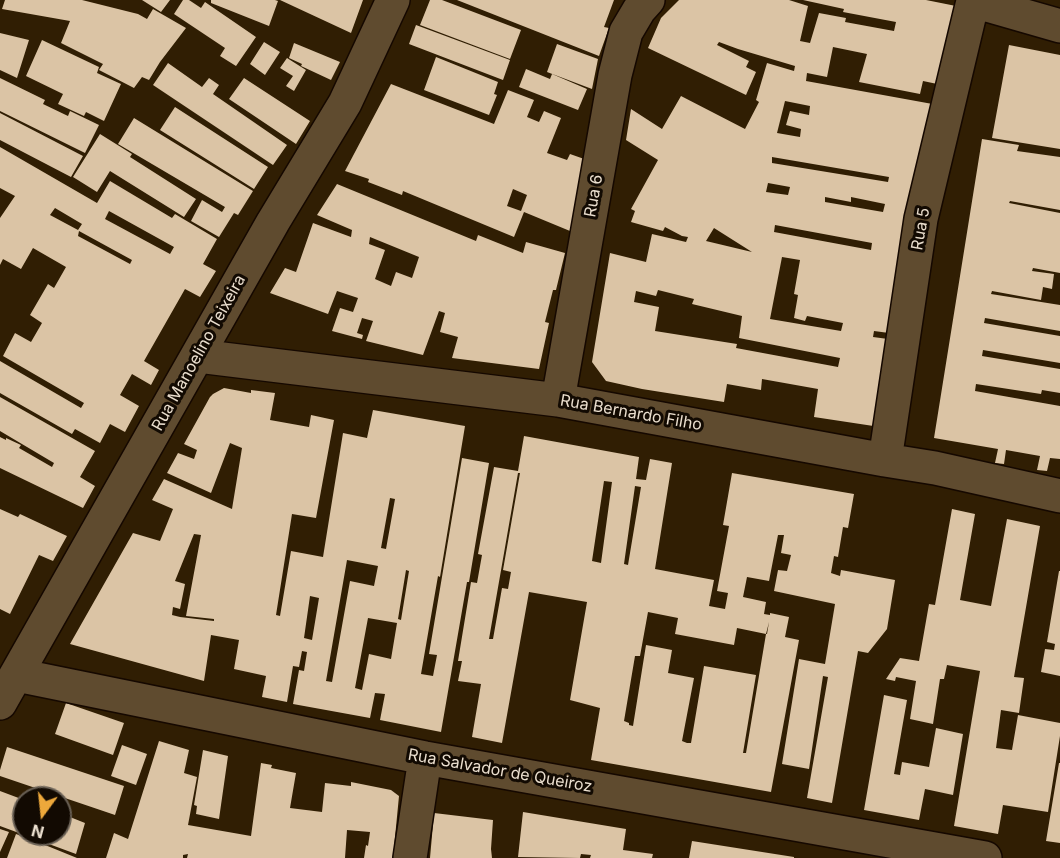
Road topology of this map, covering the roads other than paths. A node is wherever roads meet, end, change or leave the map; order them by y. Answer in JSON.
{"nodes":[{"id":1,"x":393,"y":0,"type":"edge"},
{"id":2,"x":648,"y":0,"type":"edge"},
{"id":3,"x":972,"y":1,"type":"edge"},
{"id":4,"x":1060,"y":26,"type":"edge"},
{"id":5,"x":198,"y":356,"type":"junction"},
{"id":6,"x":558,"y":400,"type":"junction"},
{"id":7,"x":885,"y":460,"type":"junction"},
{"id":8,"x":1060,"y":496,"type":"edge"},
{"id":9,"x":17,"y":675,"type":"junction"},
{"id":10,"x":0,"y":703,"type":"edge"},
{"id":11,"x":425,"y":758,"type":"junction"},
{"id":12,"x":410,"y":858,"type":"edge"},
{"id":13,"x":985,"y":858,"type":"edge"}],
"edges":[{"from":1,"to":5,"type":"street","name":"Rua Manoelino Teixeira"},
{"from":2,"to":6,"type":"street","name":"Rua 6"},
{"from":3,"to":4,"type":"street"},
{"from":3,"to":7,"type":"street","name":"Rua 5"},
{"from":5,"to":6,"type":"street","name":"Rua Bernardo Filho"},
{"from":5,"to":9,"type":"street","name":"Rua Manoelino Teixeira"},
{"from":6,"to":7,"type":"street","name":"Rua Bernardo Filho"},
{"from":7,"to":8,"type":"street","name":"Rua Bernardo Filho"},
{"from":9,"to":10,"type":"street","name":"Rua Manoelino Teixeira"},
{"from":9,"to":11,"type":"street","name":"Rua Salvador de Queiroz"},
{"from":11,"to":12,"type":"street"},
{"from":11,"to":13,"type":"street","name":"Rua Salvador de Queiroz"}]}
